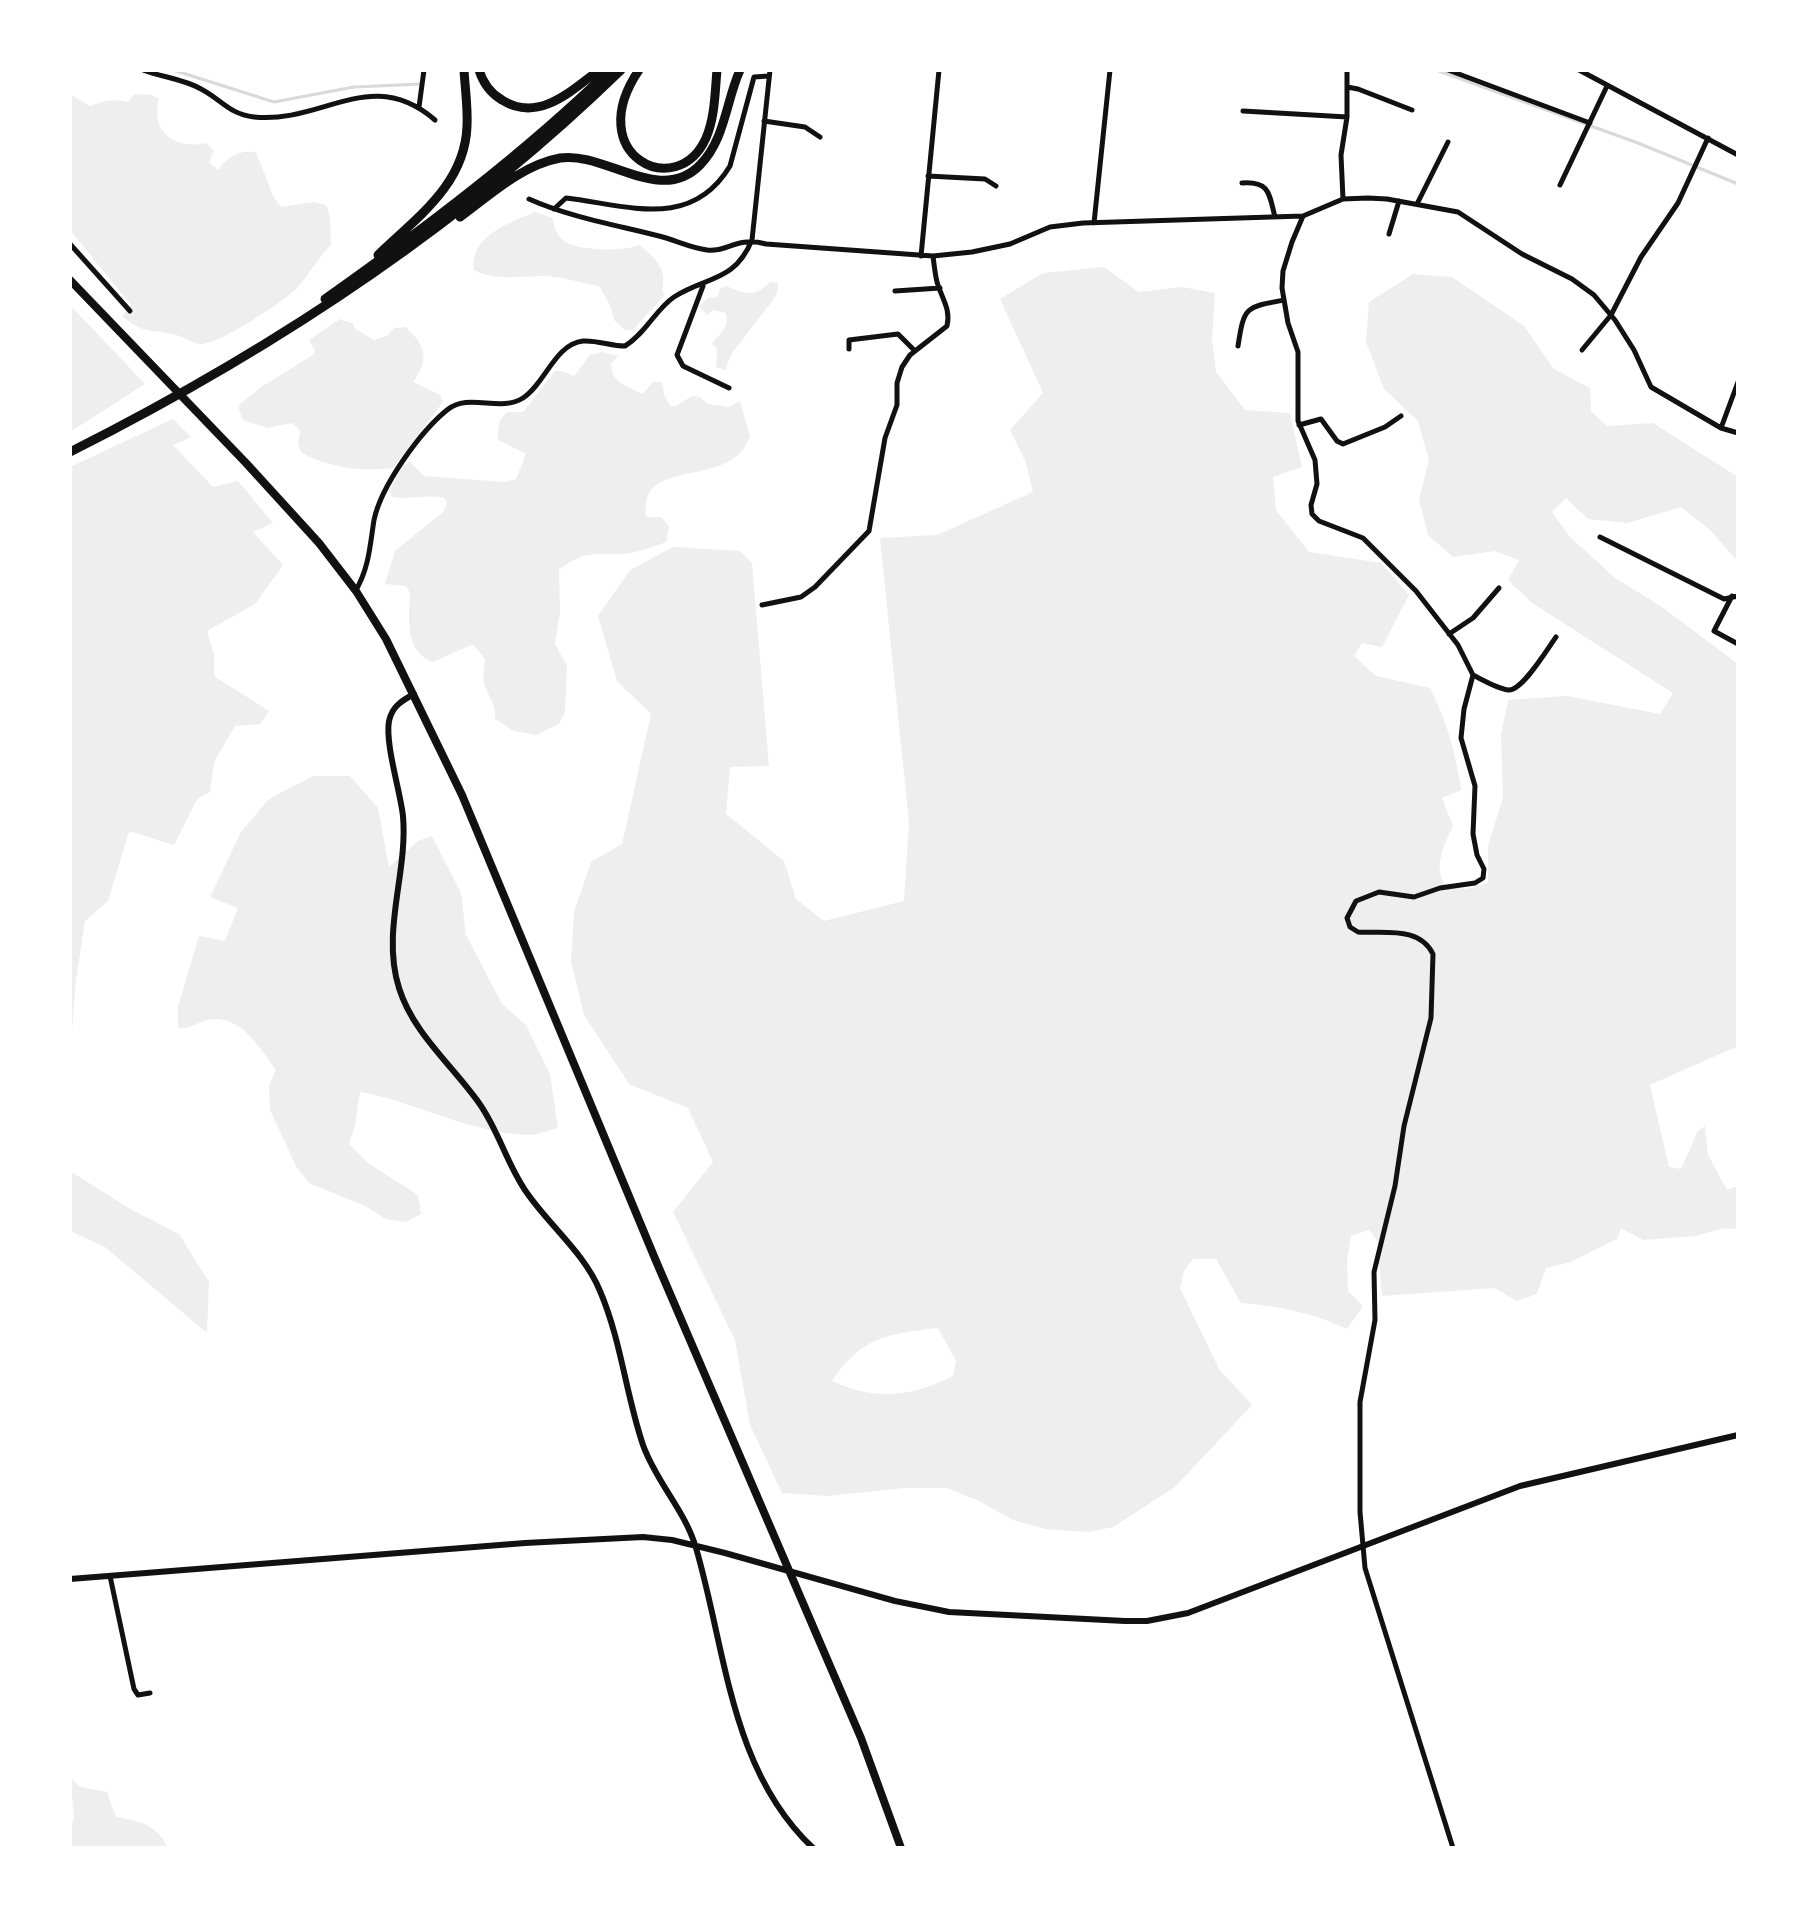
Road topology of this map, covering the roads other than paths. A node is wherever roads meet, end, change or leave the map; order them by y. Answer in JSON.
{"nodes":[{"id":1,"x":143,"y":70,"type":"edge"},
{"id":2,"x":424,"y":70,"type":"edge"},
{"id":3,"x":464,"y":70,"type":"edge"},
{"id":4,"x":479,"y":70,"type":"edge"},
{"id":5,"x":599,"y":70,"type":"edge"},
{"id":6,"x":610,"y":70,"type":"edge"},
{"id":7,"x":621,"y":70,"type":"edge"},
{"id":8,"x":639,"y":70,"type":"edge"},
{"id":9,"x":717,"y":70,"type":"edge"},
{"id":10,"x":740,"y":70,"type":"edge"},
{"id":11,"x":939,"y":70,"type":"edge"},
{"id":12,"x":1110,"y":70,"type":"edge"},
{"id":13,"x":1347,"y":70,"type":"edge"},
{"id":14,"x":1448,"y":70,"type":"edge"},
{"id":15,"x":1579,"y":70,"type":"edge"},
{"id":16,"x":769,"y":73,"type":"edge"},
{"id":17,"x":1607,"y":86,"type":"junction"},
{"id":18,"x":1347,"y":87,"type":"junction"},
{"id":19,"x":419,"y":107,"type":"junction"},
{"id":20,"x":1412,"y":110,"type":"dead end"},
{"id":21,"x":1243,"y":111,"type":"dead end"},
{"id":22,"x":1347,"y":117,"type":"junction"},
{"id":23,"x":435,"y":120,"type":"dead end"},
{"id":24,"x":764,"y":121,"type":"junction"},
{"id":25,"x":1590,"y":123,"type":"junction"},
{"id":26,"x":820,"y":137,"type":"dead end"},
{"id":27,"x":1708,"y":138,"type":"junction"},
{"id":28,"x":1448,"y":142,"type":"dead end"},
{"id":29,"x":1738,"y":155,"type":"edge"},
{"id":30,"x":928,"y":176,"type":"junction"},
{"id":31,"x":1242,"y":183,"type":"dead end"},
{"id":32,"x":1560,"y":185,"type":"dead end"},
{"id":33,"x":996,"y":186,"type":"dead end"},
{"id":34,"x":529,"y":199,"type":"dead end"},
{"id":35,"x":1343,"y":199,"type":"junction"},
{"id":36,"x":1399,"y":201,"type":"junction"},
{"id":37,"x":1417,"y":204,"type":"junction"},
{"id":38,"x":554,"y":209,"type":"junction"},
{"id":39,"x":1303,"y":216,"type":"junction"},
{"id":40,"x":1275,"y":217,"type":"junction"},
{"id":41,"x":1094,"y":223,"type":"junction"},
{"id":42,"x":1389,"y":234,"type":"dead end"},
{"id":43,"x":752,"y":240,"type":"junction"},
{"id":44,"x":70,"y":244,"type":"edge"},
{"id":45,"x":400,"y":255,"type":"junction"},
{"id":46,"x":921,"y":256,"type":"junction"},
{"id":47,"x":933,"y":256,"type":"junction"},
{"id":48,"x":70,"y":280,"type":"edge"},
{"id":49,"x":353,"y":280,"type":"junction"},
{"id":50,"x":703,"y":285,"type":"junction"},
{"id":51,"x":940,"y":288,"type":"junction"},
{"id":52,"x":895,"y":291,"type":"dead end"},
{"id":53,"x":1284,"y":300,"type":"junction"},
{"id":54,"x":130,"y":311,"type":"dead end"},
{"id":55,"x":1611,"y":315,"type":"junction"},
{"id":56,"x":266,"y":341,"type":"junction"},
{"id":57,"x":1238,"y":346,"type":"dead end"},
{"id":58,"x":849,"y":349,"type":"dead end"},
{"id":59,"x":1582,"y":350,"type":"dead end"},
{"id":60,"x":915,"y":351,"type":"junction"},
{"id":61,"x":1738,"y":382,"type":"edge"},
{"id":62,"x":729,"y":388,"type":"dead end"},
{"id":63,"x":1401,"y":416,"type":"dead end"},
{"id":64,"x":1299,"y":425,"type":"junction"},
{"id":65,"x":1721,"y":428,"type":"junction"},
{"id":66,"x":1738,"y":433,"type":"edge"},
{"id":67,"x":70,"y":452,"type":"edge"},
{"id":68,"x":1600,"y":537,"type":"dead end"},
{"id":69,"x":1499,"y":588,"type":"dead end"},
{"id":70,"x":356,"y":591,"type":"junction"},
{"id":71,"x":1735,"y":596,"type":"edge"},
{"id":72,"x":762,"y":605,"type":"dead end"},
{"id":73,"x":1449,"y":634,"type":"junction"},
{"id":74,"x":1556,"y":637,"type":"dead end"},
{"id":75,"x":1738,"y":644,"type":"edge"},
{"id":76,"x":1473,"y":675,"type":"junction"},
{"id":77,"x":414,"y":694,"type":"junction"},
{"id":78,"x":1738,"y":1435,"type":"edge"},
{"id":79,"x":695,"y":1545,"type":"junction"},
{"id":80,"x":1361,"y":1547,"type":"junction"},
{"id":81,"x":110,"y":1576,"type":"junction"},
{"id":82,"x":70,"y":1579,"type":"edge"},
{"id":83,"x":150,"y":1693,"type":"dead end"},
{"id":84,"x":813,"y":1848,"type":"edge"},
{"id":85,"x":901,"y":1848,"type":"edge"},
{"id":86,"x":1453,"y":1848,"type":"edge"}],
"edges":[{"from":1,"to":19,"type":"street"},
{"from":2,"to":19,"type":"street"},
{"from":3,"to":49,"type":"highway"},
{"from":4,"to":5,"type":"highway"},
{"from":6,"to":49,"type":"highway"},
{"from":7,"to":45,"type":"highway"},
{"from":8,"to":9,"type":"highway"},
{"from":10,"to":45,"type":"highway"},
{"from":11,"to":30,"type":"street"},
{"from":12,"to":41,"type":"street"},
{"from":13,"to":18,"type":"street"},
{"from":14,"to":25,"type":"street"},
{"from":15,"to":17,"type":"street"},
{"from":16,"to":24,"type":"street"},
{"from":16,"to":38,"type":"street"},
{"from":17,"to":25,"type":"street"},
{"from":17,"to":27,"type":"street"},
{"from":18,"to":20,"type":"street"},
{"from":18,"to":22,"type":"street"},
{"from":19,"to":23,"type":"street"},
{"from":21,"to":22,"type":"street"},
{"from":22,"to":35,"type":"street"},
{"from":24,"to":26,"type":"street"},
{"from":24,"to":43,"type":"street"},
{"from":25,"to":32,"type":"street"},
{"from":27,"to":29,"type":"street"},
{"from":27,"to":55,"type":"street"},
{"from":28,"to":37,"type":"street"},
{"from":30,"to":33,"type":"street"},
{"from":30,"to":46,"type":"street"},
{"from":31,"to":40,"type":"street"},
{"from":34,"to":38,"type":"street"},
{"from":35,"to":36,"type":"street"},
{"from":35,"to":39,"type":"street"},
{"from":36,"to":37,"type":"street"},
{"from":36,"to":42,"type":"street"},
{"from":37,"to":55,"type":"street"},
{"from":38,"to":43,"type":"street"},
{"from":39,"to":40,"type":"street"},
{"from":39,"to":53,"type":"street"},
{"from":40,"to":41,"type":"street"},
{"from":41,"to":47,"type":"street"},
{"from":43,"to":46,"type":"street"},
{"from":43,"to":50,"type":"street"},
{"from":44,"to":54,"type":"street"},
{"from":45,"to":56,"type":"highway"},
{"from":46,"to":47,"type":"street"},
{"from":47,"to":51,"type":"street"},
{"from":48,"to":70,"type":"main road"},
{"from":49,"to":56,"type":"highway"},
{"from":50,"to":62,"type":"street"},
{"from":50,"to":70,"type":"street"},
{"from":51,"to":52,"type":"street"},
{"from":51,"to":60,"type":"street"},
{"from":53,"to":57,"type":"street"},
{"from":53,"to":64,"type":"street"},
{"from":55,"to":59,"type":"street"},
{"from":55,"to":65,"type":"street"},
{"from":56,"to":67,"type":"highway"},
{"from":58,"to":60,"type":"street"},
{"from":60,"to":72,"type":"street"},
{"from":61,"to":65,"type":"street"},
{"from":63,"to":64,"type":"street"},
{"from":64,"to":73,"type":"street"},
{"from":65,"to":66,"type":"street"},
{"from":68,"to":71,"type":"street"},
{"from":69,"to":73,"type":"street"},
{"from":70,"to":77,"type":"main road"},
{"from":71,"to":75,"type":"street"},
{"from":73,"to":76,"type":"street"},
{"from":74,"to":76,"type":"street"},
{"from":76,"to":80,"type":"street"},
{"from":77,"to":79,"type":"street"},
{"from":77,"to":85,"type":"main road"},
{"from":78,"to":80,"type":"street"},
{"from":79,"to":80,"type":"street"},
{"from":79,"to":81,"type":"street"},
{"from":79,"to":84,"type":"street"},
{"from":80,"to":86,"type":"street"},
{"from":81,"to":82,"type":"street"},
{"from":81,"to":83,"type":"street"}]}
